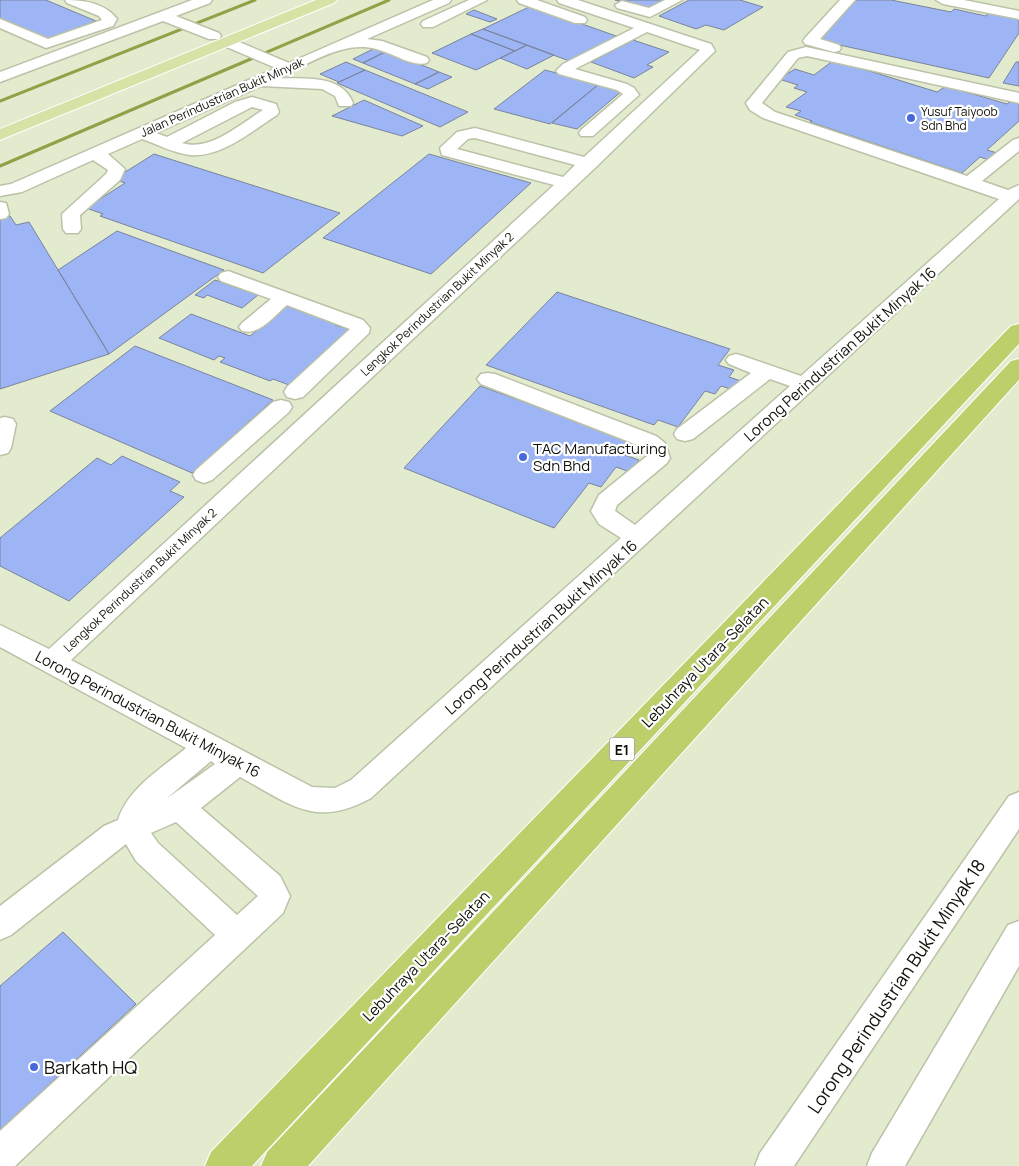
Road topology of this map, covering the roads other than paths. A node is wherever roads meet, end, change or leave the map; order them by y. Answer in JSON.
{"nodes":[{"id":1,"x":72,"y":0,"type":"edge"},
{"id":2,"x":205,"y":0,"type":"edge"},
{"id":3,"x":302,"y":0,"type":"edge"},
{"id":4,"x":329,"y":0,"type":"edge"},
{"id":5,"x":444,"y":0,"type":"edge"},
{"id":6,"x":480,"y":0,"type":"edge"},
{"id":7,"x":524,"y":0,"type":"edge"},
{"id":8,"x":606,"y":0,"type":"edge"},
{"id":9,"x":676,"y":0,"type":"edge"},
{"id":10,"x":848,"y":0,"type":"edge"},
{"id":11,"x":943,"y":0,"type":"edge"},
{"id":12,"x":571,"y":1,"type":"edge"},
{"id":13,"x":1011,"y":6,"type":"edge"},
{"id":14,"x":166,"y":13,"type":"junction"},
{"id":15,"x":0,"y":23,"type":"edge"},
{"id":16,"x":108,"y":23,"type":"junction"},
{"id":17,"x":589,"y":24,"type":"dead end"},
{"id":18,"x":646,"y":27,"type":"junction"},
{"id":19,"x":418,"y":28,"type":"dead end"},
{"id":20,"x":127,"y":30,"type":"junction"},
{"id":21,"x":608,"y":30,"type":"dead end"},
{"id":22,"x":370,"y":32,"type":"junction"},
{"id":23,"x":400,"y":37,"type":"dead end"},
{"id":24,"x":627,"y":37,"type":"junction"},
{"id":25,"x":221,"y":39,"type":"junction"},
{"id":26,"x":348,"y":42,"type":"junction"},
{"id":27,"x":422,"y":60,"type":"dead end"},
{"id":28,"x":284,"y":67,"type":"junction"},
{"id":29,"x":0,"y":76,"type":"edge"},
{"id":30,"x":259,"y":81,"type":"junction"},
{"id":31,"x":1019,"y":90,"type":"edge"},
{"id":32,"x":631,"y":96,"type":"junction"},
{"id":33,"x":1019,"y":98,"type":"edge"},
{"id":34,"x":655,"y":99,"type":"junction"},
{"id":35,"x":345,"y":103,"type":"dead end"},
{"id":36,"x":0,"y":124,"type":"edge"},
{"id":37,"x":141,"y":132,"type":"junction"},
{"id":38,"x":587,"y":132,"type":"dead end"},
{"id":39,"x":0,"y":135,"type":"edge"},
{"id":40,"x":169,"y":143,"type":"junction"},
{"id":41,"x":1019,"y":143,"type":"edge"},
{"id":42,"x":565,"y":149,"type":"junction"},
{"id":43,"x":92,"y":154,"type":"junction"},
{"id":44,"x":589,"y":164,"type":"junction"},
{"id":45,"x":542,"y":177,"type":"junction"},
{"id":46,"x":970,"y":182,"type":"junction"},
{"id":47,"x":566,"y":184,"type":"junction"},
{"id":48,"x":0,"y":192,"type":"edge"},
{"id":49,"x":1015,"y":194,"type":"edge"},
{"id":50,"x":0,"y":206,"type":"edge"},
{"id":51,"x":0,"y":214,"type":"edge"},
{"id":52,"x":72,"y":229,"type":"dead end"},
{"id":53,"x":228,"y":277,"type":"dead end"},
{"id":54,"x":283,"y":299,"type":"junction"},
{"id":55,"x":249,"y":327,"type":"dead end"},
{"id":56,"x":1019,"y":331,"type":"edge"},
{"id":57,"x":736,"y":360,"type":"dead end"},
{"id":58,"x":1019,"y":366,"type":"edge"},
{"id":59,"x":767,"y":371,"type":"junction"},
{"id":60,"x":488,"y":379,"type":"dead end"},
{"id":61,"x":806,"y":385,"type":"junction"},
{"id":62,"x":293,"y":394,"type":"junction"},
{"id":63,"x":337,"y":398,"type":"junction"},
{"id":64,"x":5,"y":424,"type":"dead end"},
{"id":65,"x":684,"y":434,"type":"dead end"},
{"id":66,"x":244,"y":439,"type":"junction"},
{"id":67,"x":0,"y":448,"type":"edge"},
{"id":68,"x":278,"y":452,"type":"junction"},
{"id":69,"x":204,"y":476,"type":"dead end"},
{"id":70,"x":638,"y":538,"type":"junction"},
{"id":71,"x":0,"y":635,"type":"edge"},
{"id":72,"x":52,"y":662,"type":"junction"},
{"id":73,"x":209,"y":746,"type":"junction"},
{"id":74,"x":237,"y":763,"type":"junction"},
{"id":75,"x":1019,"y":805,"type":"edge"},
{"id":76,"x":183,"y":806,"type":"junction"},
{"id":77,"x":132,"y":827,"type":"junction"},
{"id":78,"x":0,"y":925,"type":"edge"},
{"id":79,"x":238,"y":936,"type":"junction"},
{"id":80,"x":1019,"y":936,"type":"edge"},
{"id":81,"x":0,"y":1155,"type":"edge"},
{"id":82,"x":225,"y":1166,"type":"edge"},
{"id":83,"x":281,"y":1166,"type":"edge"},
{"id":84,"x":773,"y":1166,"type":"edge"},
{"id":85,"x":885,"y":1166,"type":"edge"}],
"edges":[{"from":1,"to":16,"type":"street"},
{"from":2,"to":14,"type":"street"},
{"from":3,"to":25,"type":"main road"},
{"from":4,"to":25,"type":"main road"},
{"from":5,"to":22,"type":"street","name":"Jalan Perindustrian Bukit Minyak"},
{"from":6,"to":19,"type":"street"},
{"from":7,"to":17,"type":"street"},
{"from":8,"to":9,"type":"street"},
{"from":10,"to":31,"type":"street"},
{"from":11,"to":13,"type":"street"},
{"from":12,"to":18,"type":"street","name":"Lengkok Perindustrian Bukit Minyak 2"},
{"from":14,"to":20,"type":"street"},
{"from":14,"to":25,"type":"street"},
{"from":15,"to":16,"type":"street"},
{"from":16,"to":20,"type":"street"},
{"from":18,"to":24,"type":"street"},
{"from":18,"to":34,"type":"street","name":"Lengkok Perindustrian Bukit Minyak 2"},
{"from":20,"to":29,"type":"street"},
{"from":21,"to":24,"type":"street"},
{"from":22,"to":23,"type":"street"},
{"from":22,"to":26,"type":"street","name":"Jalan Perindustrian Bukit Minyak"},
{"from":24,"to":32,"type":"street"},
{"from":25,"to":28,"type":"street"},
{"from":25,"to":36,"type":"main road"},
{"from":25,"to":39,"type":"main road"},
{"from":26,"to":27,"type":"street"},
{"from":26,"to":28,"type":"street","name":"Jalan Perindustrian Bukit Minyak"},
{"from":28,"to":30,"type":"street","name":"Jalan Perindustrian Bukit Minyak"},
{"from":30,"to":35,"type":"street"},
{"from":30,"to":37,"type":"street","name":"Jalan Perindustrian Bukit Minyak"},
{"from":32,"to":34,"type":"street"},
{"from":32,"to":38,"type":"street"},
{"from":33,"to":46,"type":"street"},
{"from":34,"to":44,"type":"street","name":"Lengkok Perindustrian Bukit Minyak 2"},
{"from":37,"to":40,"type":"street"},
{"from":37,"to":43,"type":"street","name":"Jalan Perindustrian Bukit Minyak"},
{"from":40,"to":40,"type":"street"},
{"from":41,"to":46,"type":"street"},
{"from":42,"to":44,"type":"street"},
{"from":42,"to":45,"type":"street"},
{"from":42,"to":45,"type":"street"},
{"from":43,"to":48,"type":"street","name":"Jalan Perindustrian Bukit Minyak"},
{"from":43,"to":52,"type":"street"},
{"from":44,"to":47,"type":"street","name":"Lengkok Perindustrian Bukit Minyak 2"},
{"from":45,"to":47,"type":"street"},
{"from":46,"to":49,"type":"street"},
{"from":47,"to":63,"type":"street","name":"Lengkok Perindustrian Bukit Minyak 2"},
{"from":49,"to":61,"type":"street","name":"Lorong Perindustrian Bukit Minyak 16"},
{"from":50,"to":51,"type":"street"},
{"from":53,"to":54,"type":"street"},
{"from":54,"to":55,"type":"street"},
{"from":54,"to":62,"type":"street"},
{"from":56,"to":82,"type":"highway","name":"Lebuhraya Utara–Selatan","number":"E1"},
{"from":57,"to":59,"type":"street"},
{"from":58,"to":83,"type":"highway","name":"Lebuhraya Utara–Selatan","number":"E1"},
{"from":59,"to":61,"type":"street"},
{"from":59,"to":65,"type":"street"},
{"from":60,"to":70,"type":"street"},
{"from":61,"to":70,"type":"street","name":"Lorong Perindustrian Bukit Minyak 16"},
{"from":62,"to":63,"type":"street"},
{"from":62,"to":66,"type":"street"},
{"from":63,"to":68,"type":"street","name":"Lengkok Perindustrian Bukit Minyak 2"},
{"from":64,"to":67,"type":"street"},
{"from":66,"to":68,"type":"street"},
{"from":66,"to":69,"type":"street"},
{"from":68,"to":72,"type":"street","name":"Lengkok Perindustrian Bukit Minyak 2"},
{"from":70,"to":74,"type":"street","name":"Lorong Perindustrian Bukit Minyak 16"},
{"from":71,"to":72,"type":"street","name":"Lorong Perindustrian Bukit Minyak 16"},
{"from":72,"to":73,"type":"street","name":"Lorong Perindustrian Bukit Minyak 16"},
{"from":73,"to":74,"type":"street","name":"Lorong Perindustrian Bukit Minyak 16"},
{"from":73,"to":77,"type":"street"},
{"from":74,"to":76,"type":"street"},
{"from":75,"to":84,"type":"street","name":"Lorong Perindustrian Bukit Minyak 18"},
{"from":76,"to":77,"type":"street"},
{"from":76,"to":79,"type":"street"},
{"from":77,"to":78,"type":"street"},
{"from":77,"to":79,"type":"street"},
{"from":79,"to":81,"type":"street"},
{"from":80,"to":85,"type":"street"}]}
